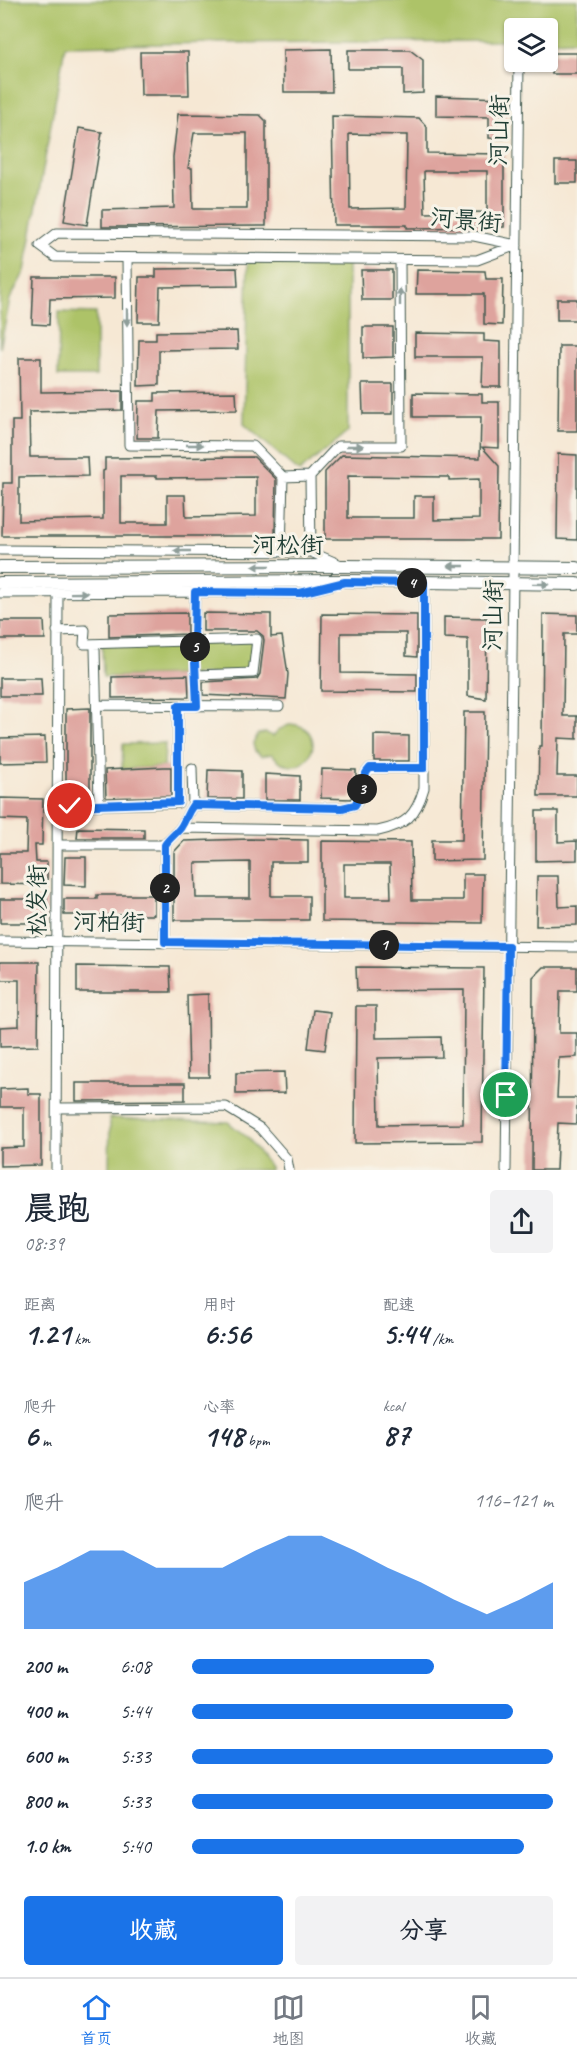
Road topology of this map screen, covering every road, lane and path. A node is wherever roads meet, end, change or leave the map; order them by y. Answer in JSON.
{"nodes":[{"id":1,"x":519,"y":72,"type":"edge"},
{"id":2,"x":518,"y":245,"type":"junction"},
{"id":3,"x":127,"y":258,"type":"junction"},
{"id":4,"x":400,"y":260,"type":"junction"},
{"id":5,"x":310,"y":476,"type":"junction"},
{"id":6,"x":283,"y":477,"type":"junction"},
{"id":7,"x":0,"y":550,"type":"edge"},
{"id":8,"x":281,"y":552,"type":"junction"},
{"id":9,"x":311,"y":552,"type":"junction"},
{"id":10,"x":343,"y":566,"type":"junction"},
{"id":11,"x":0,"y":567,"type":"edge"},
{"id":12,"x":513,"y":567,"type":"junction"},
{"id":13,"x":577,"y":568,"type":"edge"},
{"id":14,"x":0,"y":583,"type":"edge"},
{"id":15,"x":424,"y":583,"type":"junction"},
{"id":16,"x":513,"y":583,"type":"junction"},
{"id":17,"x":577,"y":584,"type":"edge"},
{"id":18,"x":192,"y":587,"type":"junction"},
{"id":19,"x":0,"y":593,"type":"edge"},
{"id":20,"x":58,"y":593,"type":"junction"},
{"id":21,"x":57,"y":631,"type":"junction"},
{"id":22,"x":194,"y":641,"type":"junction"},
{"id":23,"x":94,"y":650,"type":"dead end"},
{"id":24,"x":197,"y":675,"type":"junction"},
{"id":25,"x":97,"y":705,"type":"junction"},
{"id":26,"x":178,"y":706,"type":"junction"},
{"id":27,"x":197,"y":706,"type":"junction"},
{"id":28,"x":279,"y":706,"type":"dead end"},
{"id":29,"x":192,"y":768,"type":"dead end"},
{"id":30,"x":424,"y":768,"type":"junction"},
{"id":31,"x":99,"y":804,"type":"junction"},
{"id":32,"x":193,"y":805,"type":"junction"},
{"id":33,"x":70,"y":806,"type":"dead end"},
{"id":34,"x":181,"y":828,"type":"junction"},
{"id":35,"x":57,"y":845,"type":"junction"},
{"id":36,"x":165,"y":845,"type":"junction"},
{"id":37,"x":0,"y":940,"type":"edge"},
{"id":38,"x":57,"y":941,"type":"junction"},
{"id":39,"x":165,"y":942,"type":"junction"},
{"id":40,"x":508,"y":946,"type":"junction"},
{"id":41,"x":577,"y":947,"type":"edge"},
{"id":42,"x":57,"y":1108,"type":"junction"},
{"id":43,"x":56,"y":1170,"type":"edge"},
{"id":44,"x":289,"y":1170,"type":"edge"},
{"id":45,"x":506,"y":1170,"type":"edge"}],
"edges":[{"from":1,"to":2,"type":"street","name":"河山街"},
{"from":2,"to":3,"type":"street","name":"河景街"},
{"from":2,"to":4,"type":"street","name":"河景街"},
{"from":2,"to":12,"type":"street","name":"河山街"},
{"from":3,"to":4,"type":"street","name":"河景街"},
{"from":3,"to":6,"type":"street","one_way":true},
{"from":5,"to":4,"type":"street","one_way":true},
{"from":5,"to":6,"type":"street"},
{"from":5,"to":9,"type":"street"},
{"from":6,"to":8,"type":"street"},
{"from":8,"to":7,"type":"street","one_way":true},
{"from":8,"to":9,"type":"street"},
{"from":9,"to":10,"type":"street"},
{"from":10,"to":11,"type":"main road","name":"河松街","one_way":true},
{"from":12,"to":10,"type":"main road","name":"河松街","one_way":true},
{"from":12,"to":13,"type":"main road","name":"河松街"},
{"from":12,"to":16,"type":"street","name":"河山街"},
{"from":14,"to":18,"type":"main road"},
{"from":15,"to":16,"type":"main road"},
{"from":15,"to":18,"type":"main road"},
{"from":15,"to":30,"type":"street"},
{"from":16,"to":17,"type":"main road","one_way":true},
{"from":16,"to":40,"type":"street","name":"河山街"},
{"from":20,"to":18,"type":"street","one_way":true},
{"from":18,"to":22,"type":"street"},
{"from":19,"to":20,"type":"street"},
{"from":20,"to":21,"type":"street","name":"松发街"},
{"from":21,"to":22,"type":"street"},
{"from":21,"to":35,"type":"street","name":"松发街"},
{"from":22,"to":24,"type":"street"},
{"from":22,"to":24,"type":"street"},
{"from":23,"to":25,"type":"street"},
{"from":24,"to":27,"type":"street"},
{"from":25,"to":26,"type":"street"},
{"from":25,"to":31,"type":"street"},
{"from":26,"to":27,"type":"street"},
{"from":26,"to":31,"type":"street"},
{"from":27,"to":28,"type":"street"},
{"from":29,"to":32,"type":"street"},
{"from":30,"to":32,"type":"street"},
{"from":30,"to":34,"type":"street"},
{"from":31,"to":33,"type":"street"},
{"from":32,"to":34,"type":"street"},
{"from":34,"to":36,"type":"street"},
{"from":35,"to":36,"type":"street"},
{"from":35,"to":38,"type":"street","name":"松发街"},
{"from":36,"to":39,"type":"street"},
{"from":37,"to":38,"type":"street","name":"河柏街"},
{"from":38,"to":39,"type":"street","name":"河柏街"},
{"from":38,"to":42,"type":"street","name":"松发街"},
{"from":39,"to":40,"type":"street","name":"河柏街"},
{"from":40,"to":41,"type":"street","name":"河柏街"},
{"from":40,"to":45,"type":"street","name":"河山街"},
{"from":42,"to":43,"type":"street","name":"松发街"},
{"from":42,"to":44,"type":"street"}]}
